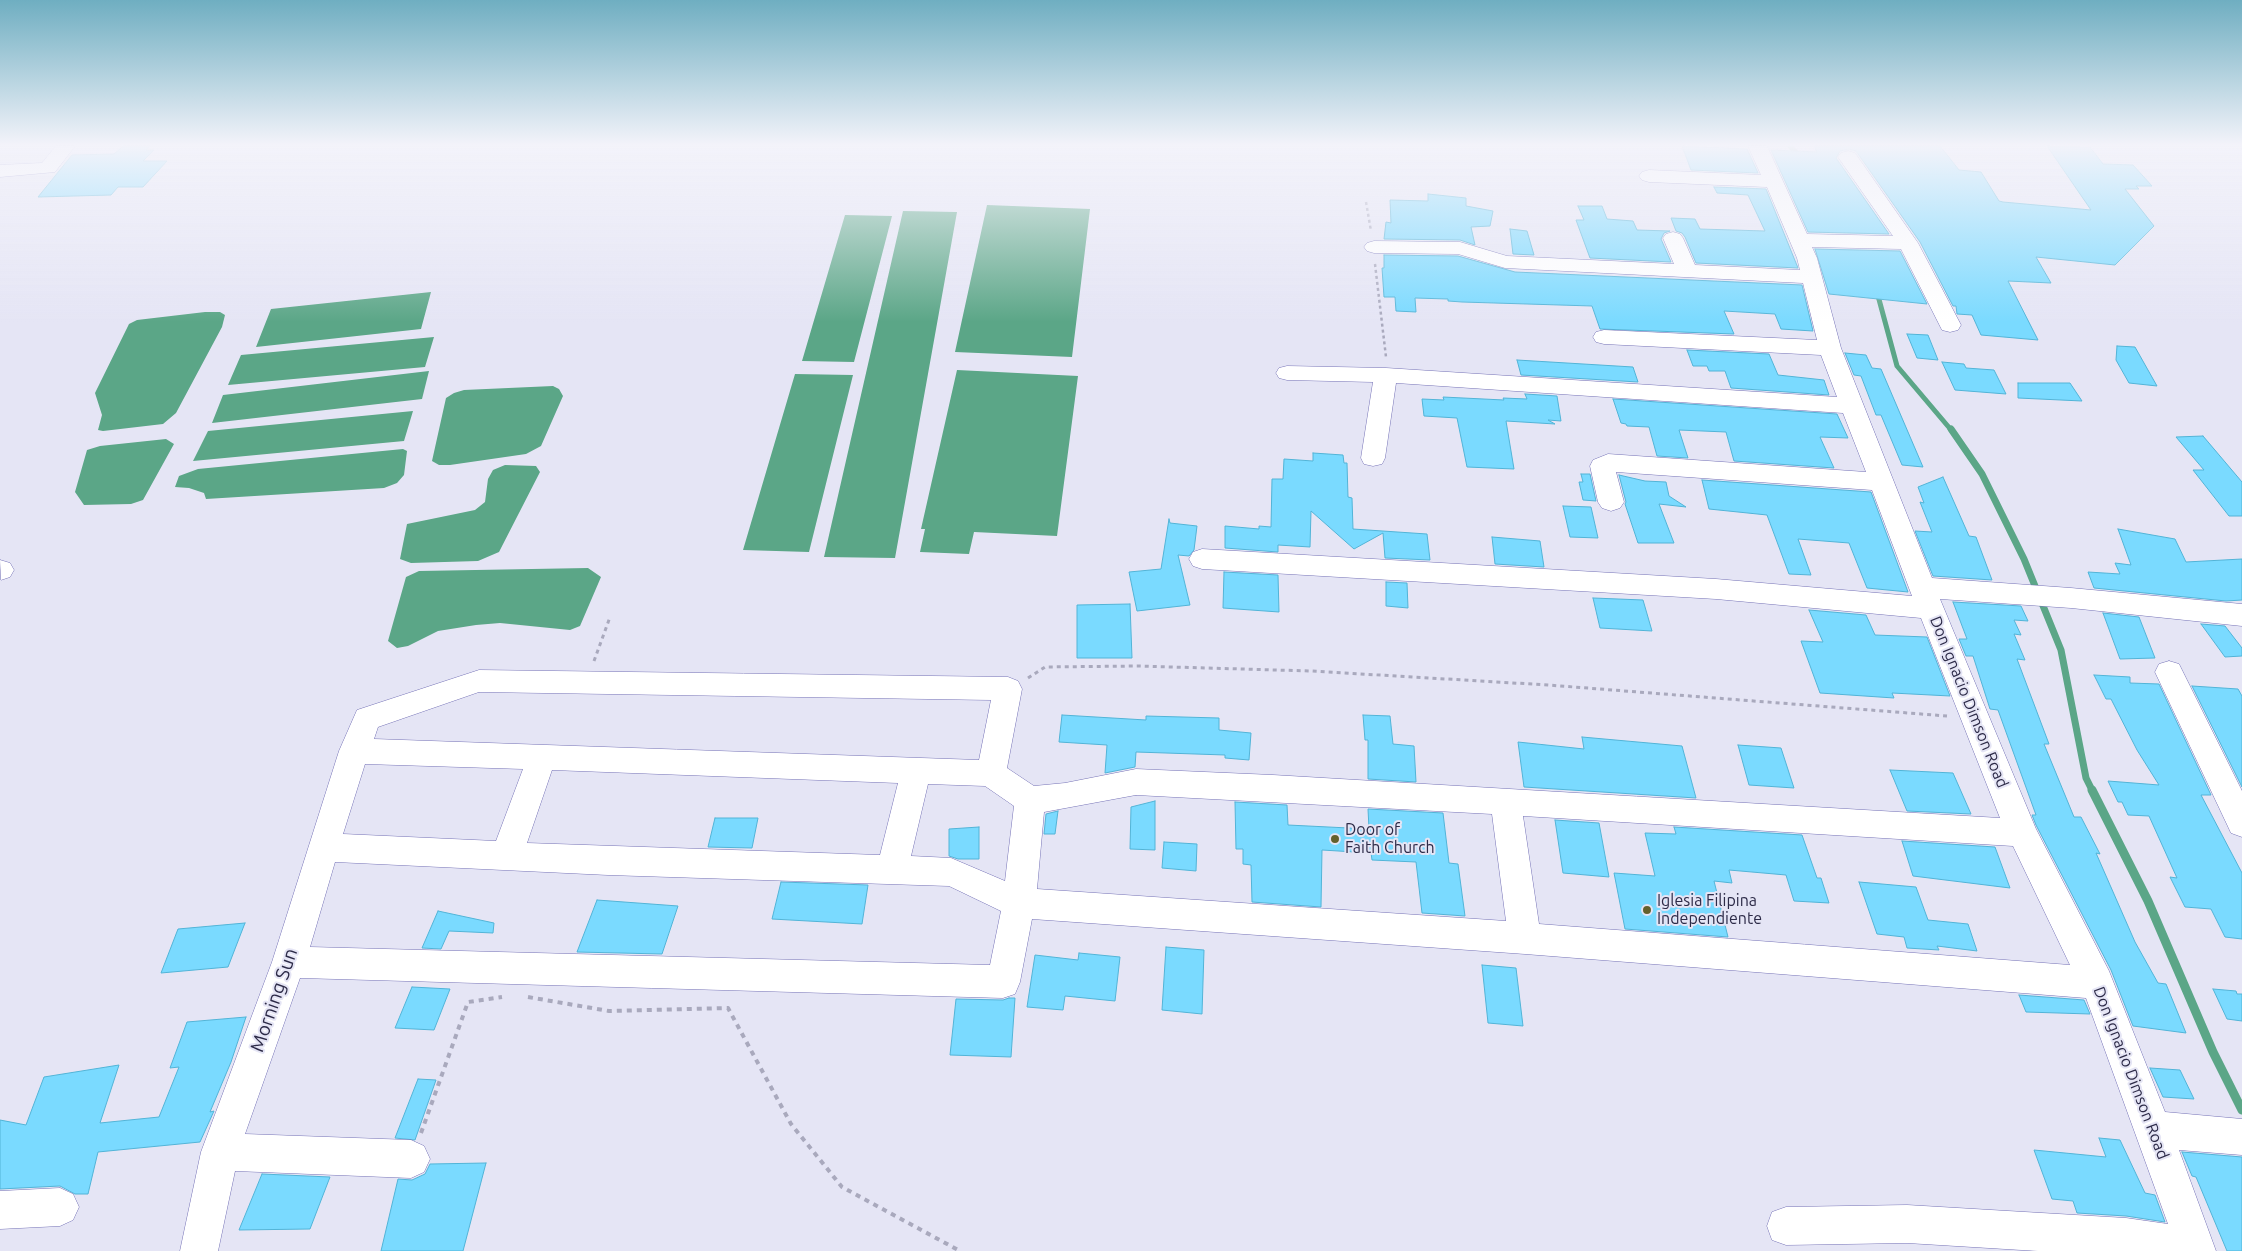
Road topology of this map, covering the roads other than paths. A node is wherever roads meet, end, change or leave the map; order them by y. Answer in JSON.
{"nodes":[{"id":1,"x":1784,"y":204,"type":"edge"},
{"id":2,"x":1881,"y":204,"type":"edge"},
{"id":3,"x":1673,"y":238,"type":"dead end"},
{"id":4,"x":1799,"y":240,"type":"junction"},
{"id":5,"x":1908,"y":243,"type":"junction"},
{"id":6,"x":1374,"y":247,"type":"road end"},
{"id":7,"x":1687,"y":271,"type":"junction"},
{"id":8,"x":1812,"y":277,"type":"junction"},
{"id":9,"x":1950,"y":325,"type":"dead end"},
{"id":10,"x":1604,"y":337,"type":"dead end"},
{"id":11,"x":1830,"y":348,"type":"junction"},
{"id":12,"x":1288,"y":374,"type":"dead end"},
{"id":13,"x":1386,"y":375,"type":"junction"},
{"id":14,"x":1851,"y":406,"type":"junction"},
{"id":15,"x":1373,"y":458,"type":"dead end"},
{"id":16,"x":1881,"y":482,"type":"junction"},
{"id":17,"x":1611,"y":502,"type":"dead end"},
{"id":18,"x":1202,"y":559,"type":"dead end"},
{"id":19,"x":1926,"y":597,"type":"junction"},
{"id":20,"x":2242,"y":615,"type":"edge"},
{"id":21,"x":2169,"y":672,"type":"dead end"},
{"id":22,"x":354,"y":751,"type":"junction"},
{"id":23,"x":542,"y":758,"type":"junction"},
{"id":24,"x":916,"y":771,"type":"junction"},
{"id":25,"x":991,"y":773,"type":"junction"},
{"id":26,"x":1030,"y":800,"type":"junction"},
{"id":27,"x":1506,"y":802,"type":"junction"},
{"id":28,"x":2242,"y":823,"type":"edge"},
{"id":29,"x":2022,"y":833,"type":"junction"},
{"id":30,"x":323,"y":847,"type":"junction"},
{"id":31,"x":507,"y":855,"type":"junction"},
{"id":32,"x":892,"y":870,"type":"junction"},
{"id":33,"x":1019,"y":903,"type":"junction"},
{"id":34,"x":1525,"y":938,"type":"junction"},
{"id":35,"x":289,"y":962,"type":"junction"},
{"id":36,"x":2097,"y":983,"type":"junction"},
{"id":37,"x":2153,"y":1129,"type":"junction"},
{"id":38,"x":2238,"y":1137,"type":"edge"},
{"id":39,"x":220,"y":1152,"type":"junction"},
{"id":40,"x":411,"y":1159,"type":"road end"},
{"id":41,"x":60,"y":1207,"type":"dead end"},
{"id":42,"x":0,"y":1210,"type":"edge"},
{"id":43,"x":1786,"y":1226,"type":"dead end"},
{"id":44,"x":2196,"y":1249,"type":"edge"},
{"id":45,"x":199,"y":1251,"type":"edge"}],
"edges":[{"from":1,"to":4,"type":"street","name":"Don Ignacio Dimson Road"},
{"from":2,"to":5,"type":"street"},
{"from":3,"to":7,"type":"street"},
{"from":4,"to":5,"type":"street"},
{"from":4,"to":8,"type":"street","name":"Don Ignacio Dimson Road"},
{"from":5,"to":9,"type":"street"},
{"from":6,"to":7,"type":"street"},
{"from":7,"to":8,"type":"street"},
{"from":8,"to":11,"type":"street","name":"Don Ignacio Dimson Road"},
{"from":10,"to":11,"type":"street"},
{"from":11,"to":14,"type":"street","name":"Don Ignacio Dimson Road"},
{"from":12,"to":13,"type":"street"},
{"from":13,"to":14,"type":"street"},
{"from":13,"to":15,"type":"street"},
{"from":14,"to":16,"type":"street","name":"Don Ignacio Dimson Road"},
{"from":16,"to":17,"type":"street"},
{"from":16,"to":19,"type":"street","name":"Don Ignacio Dimson Road"},
{"from":18,"to":19,"type":"street"},
{"from":19,"to":20,"type":"street"},
{"from":19,"to":29,"type":"street","name":"Don Ignacio Dimson Road"},
{"from":21,"to":28,"type":"street"},
{"from":22,"to":23,"type":"street"},
{"from":22,"to":25,"type":"street","name":"Morning Sun"},
{"from":22,"to":30,"type":"street","name":"Morning Sun"},
{"from":23,"to":24,"type":"street"},
{"from":23,"to":31,"type":"street"},
{"from":24,"to":25,"type":"street"},
{"from":24,"to":32,"type":"street"},
{"from":25,"to":26,"type":"street"},
{"from":26,"to":27,"type":"street"},
{"from":26,"to":33,"type":"street"},
{"from":27,"to":29,"type":"street"},
{"from":27,"to":34,"type":"street"},
{"from":29,"to":36,"type":"street","name":"Don Ignacio Dimson Road"},
{"from":30,"to":31,"type":"street"},
{"from":30,"to":35,"type":"street","name":"Morning Sun"},
{"from":31,"to":32,"type":"street"},
{"from":32,"to":33,"type":"street"},
{"from":33,"to":34,"type":"street"},
{"from":33,"to":35,"type":"street"},
{"from":34,"to":36,"type":"street"},
{"from":35,"to":39,"type":"street","name":"Morning Sun"},
{"from":36,"to":37,"type":"street","name":"Don Ignacio Dimson Road"},
{"from":37,"to":38,"type":"street"},
{"from":37,"to":44,"type":"street","name":"Don Ignacio Dimson Road"},
{"from":39,"to":40,"type":"street"},
{"from":39,"to":45,"type":"street","name":"Morning Sun"},
{"from":41,"to":42,"type":"street"},
{"from":43,"to":44,"type":"street"}]}
